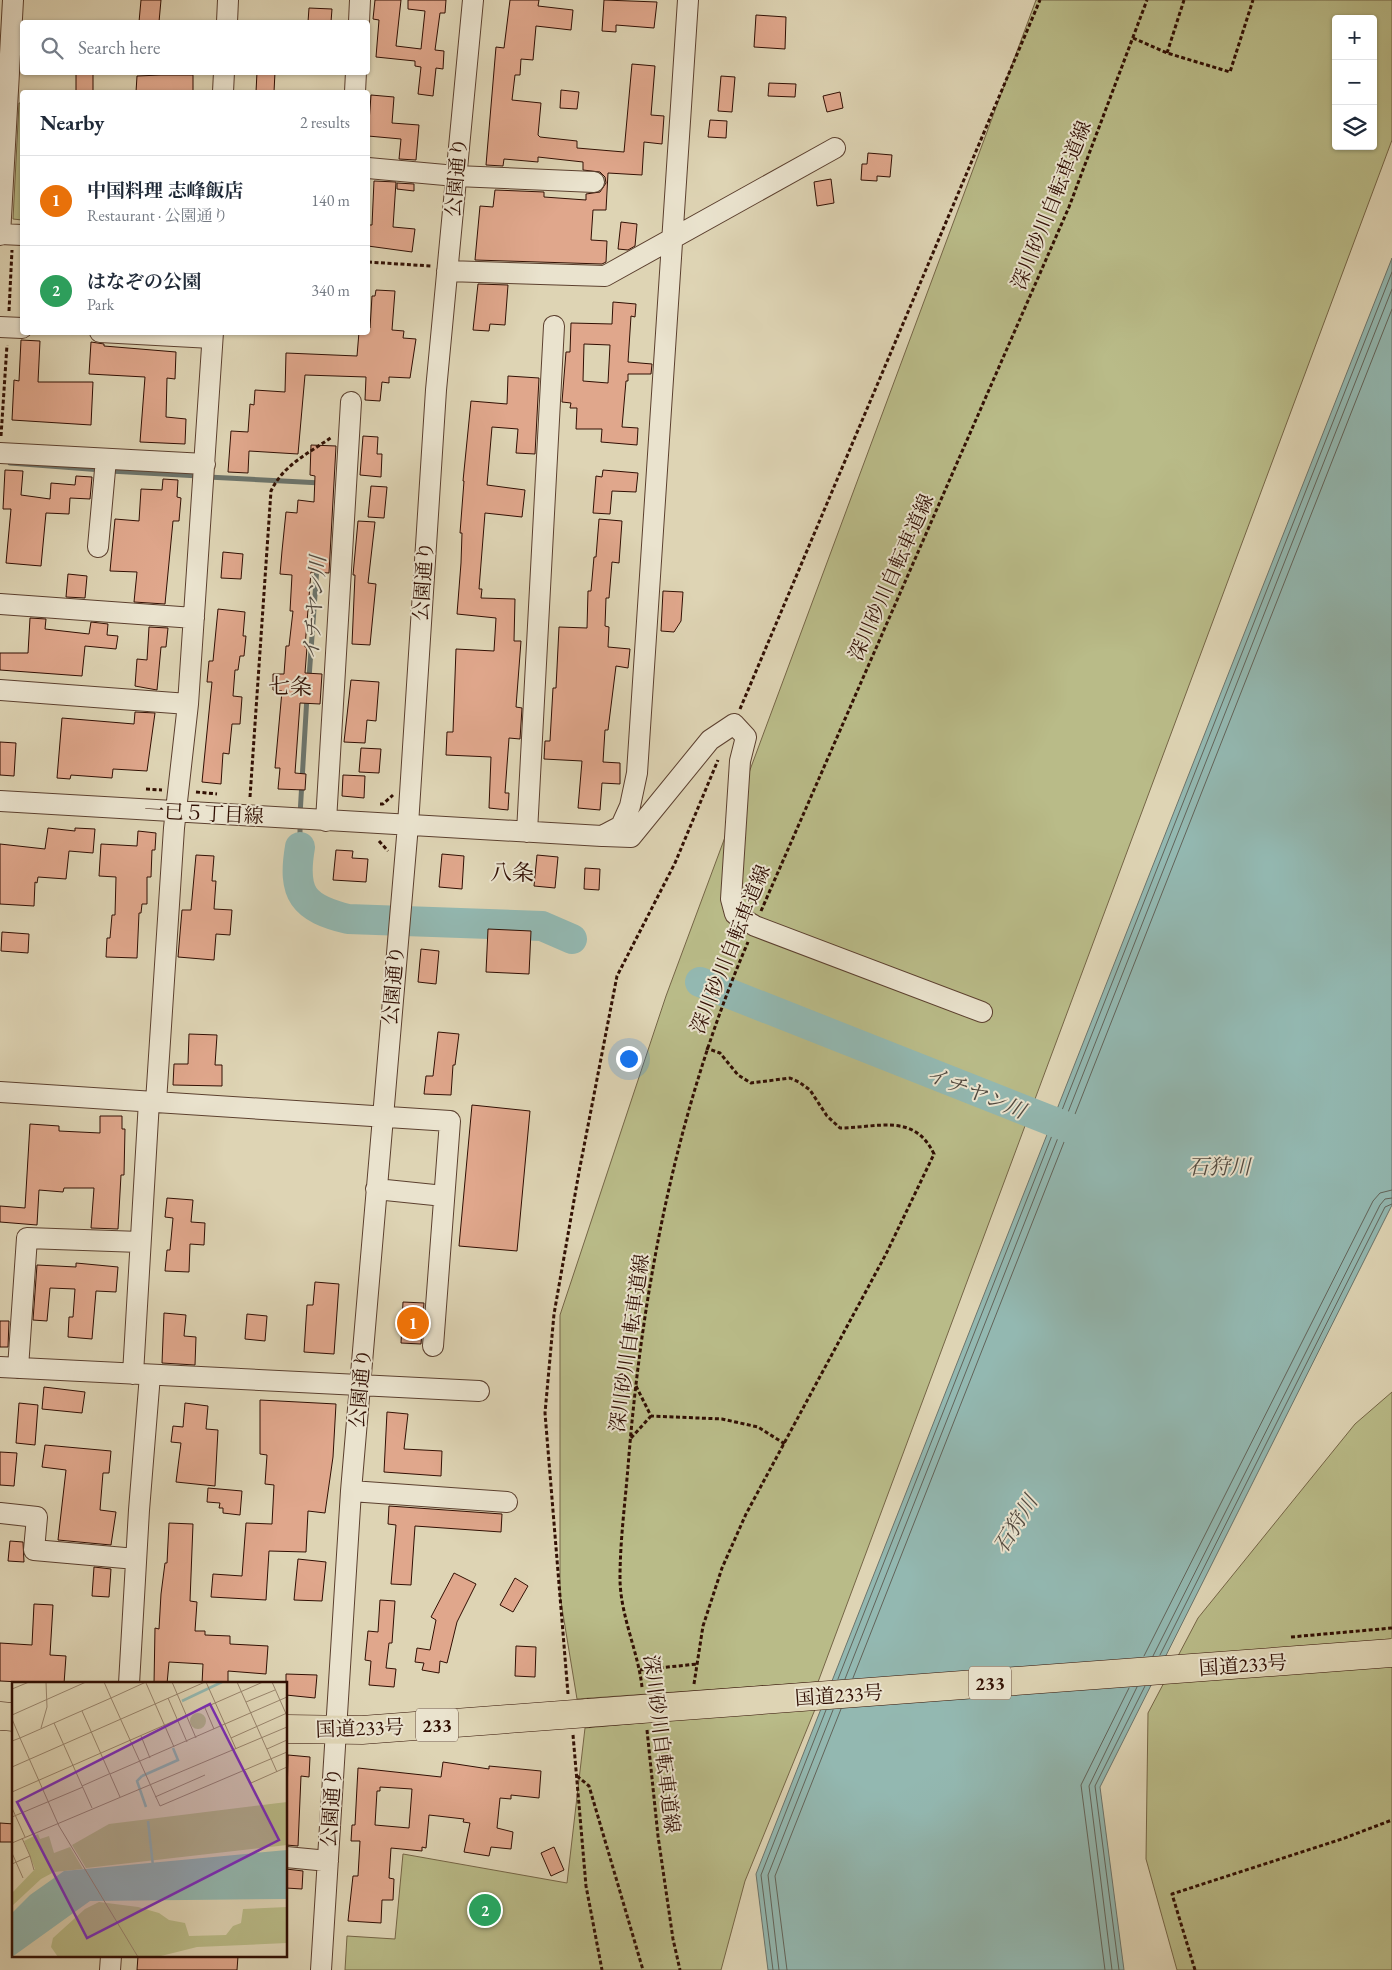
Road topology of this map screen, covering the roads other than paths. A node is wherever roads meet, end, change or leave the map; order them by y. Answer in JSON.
{"nodes":[{"id":1,"x":14,"y":0,"type":"edge"},
{"id":2,"x":228,"y":0,"type":"edge"},
{"id":3,"x":360,"y":0,"type":"edge"},
{"id":4,"x":473,"y":0,"type":"edge"},
{"id":5,"x":688,"y":0,"type":"edge"},
{"id":6,"x":227,"y":20,"type":"edge"},
{"id":7,"x":359,"y":20,"type":"edge"},
{"id":8,"x":17,"y":55,"type":"edge"},
{"id":9,"x":224,"y":75,"type":"edge"},
{"id":10,"x":356,"y":75,"type":"edge"},
{"id":11,"x":223,"y":90,"type":"edge"},
{"id":12,"x":355,"y":90,"type":"edge"},
{"id":13,"x":4,"y":94,"type":"edge"},
{"id":14,"x":835,"y":148,"type":"dead end"},
{"id":15,"x":370,"y":168,"type":"edge"},
{"id":16,"x":456,"y":176,"type":"junction"},
{"id":17,"x":594,"y":182,"type":"dead end"},
{"id":18,"x":9,"y":234,"type":"edge"},
{"id":19,"x":674,"y":236,"type":"junction"},
{"id":20,"x":440,"y":268,"type":"junction"},
{"id":21,"x":554,"y":326,"type":"dead end"},
{"id":22,"x":185,"y":335,"type":"edge"},
{"id":23,"x":213,"y":336,"type":"edge"},
{"id":24,"x":351,"y":402,"type":"dead end"},
{"id":25,"x":0,"y":453,"type":"edge"},
{"id":26,"x":106,"y":459,"type":"junction"},
{"id":27,"x":204,"y":464,"type":"junction"},
{"id":28,"x":98,"y":547,"type":"dead end"},
{"id":29,"x":0,"y":604,"type":"edge"},
{"id":30,"x":194,"y":618,"type":"junction"},
{"id":31,"x":0,"y":690,"type":"edge"},
{"id":32,"x":188,"y":704,"type":"junction"},
{"id":33,"x":0,"y":801,"type":"edge"},
{"id":34,"x":177,"y":812,"type":"junction"},
{"id":35,"x":326,"y":821,"type":"junction"},
{"id":36,"x":408,"y":824,"type":"junction"},
{"id":37,"x":527,"y":832,"type":"junction"},
{"id":38,"x":602,"y":836,"type":"junction"},
{"id":39,"x":982,"y":1012,"type":"dead end"},
{"id":40,"x":0,"y":1092,"type":"edge"},
{"id":41,"x":152,"y":1102,"type":"junction"},
{"id":42,"x":382,"y":1116,"type":"junction"},
{"id":43,"x":376,"y":1189,"type":"junction"},
{"id":44,"x":444,"y":1196,"type":"junction"},
{"id":45,"x":140,"y":1242,"type":"junction"},
{"id":46,"x":432,"y":1346,"type":"dead end"},
{"id":47,"x":9,"y":1367,"type":"edge"},
{"id":48,"x":141,"y":1374,"type":"junction"},
{"id":49,"x":360,"y":1387,"type":"junction"},
{"id":50,"x":479,"y":1391,"type":"dead end"},
{"id":51,"x":351,"y":1491,"type":"junction"},
{"id":52,"x":508,"y":1502,"type":"dead end"},
{"id":53,"x":0,"y":1514,"type":"edge"},
{"id":54,"x":136,"y":1559,"type":"junction"},
{"id":55,"x":1392,"y":1654,"type":"edge"},
{"id":56,"x":129,"y":1682,"type":"edge"},
{"id":57,"x":288,"y":1729,"type":"edge"},
{"id":58,"x":337,"y":1731,"type":"junction"},
{"id":59,"x":288,"y":1858,"type":"edge"},
{"id":60,"x":328,"y":1861,"type":"junction"},
{"id":61,"x":321,"y":1970,"type":"edge"}],
"edges":[{"from":1,"to":8,"type":"street"},
{"from":2,"to":6,"type":"street"},
{"from":3,"to":7,"type":"street"},
{"from":4,"to":16,"type":"street","name":"公園通り"},
{"from":5,"to":19,"type":"street"},
{"from":8,"to":13,"type":"street"},
{"from":9,"to":11,"type":"street"},
{"from":10,"to":12,"type":"street"},
{"from":13,"to":18,"type":"street"},
{"from":14,"to":19,"type":"street"},
{"from":15,"to":16,"type":"street"},
{"from":16,"to":17,"type":"street"},
{"from":16,"to":20,"type":"street","name":"公園通り"},
{"from":19,"to":20,"type":"street"},
{"from":19,"to":38,"type":"street"},
{"from":20,"to":36,"type":"street","name":"公園通り"},
{"from":21,"to":37,"type":"street"},
{"from":22,"to":23,"type":"street"},
{"from":23,"to":27,"type":"street"},
{"from":24,"to":35,"type":"street"},
{"from":25,"to":26,"type":"street"},
{"from":26,"to":27,"type":"street"},
{"from":26,"to":28,"type":"street"},
{"from":27,"to":30,"type":"street"},
{"from":29,"to":30,"type":"street"},
{"from":30,"to":32,"type":"street"},
{"from":31,"to":32,"type":"street"},
{"from":32,"to":34,"type":"street"},
{"from":33,"to":34,"type":"street","name":"一已５丁目線"},
{"from":34,"to":35,"type":"street","name":"一已５丁目線"},
{"from":34,"to":41,"type":"street"},
{"from":35,"to":36,"type":"street","name":"一已５丁目線"},
{"from":36,"to":37,"type":"street","name":"一已５丁目線"},
{"from":36,"to":42,"type":"street","name":"公園通り"},
{"from":37,"to":38,"type":"street","name":"一已５丁目線"},
{"from":38,"to":39,"type":"street","name":"一已５丁目線"},
{"from":40,"to":41,"type":"street"},
{"from":41,"to":42,"type":"street"},
{"from":41,"to":45,"type":"street"},
{"from":42,"to":43,"type":"street","name":"公園通り"},
{"from":42,"to":44,"type":"street"},
{"from":43,"to":44,"type":"street"},
{"from":43,"to":49,"type":"street","name":"公園通り"},
{"from":44,"to":46,"type":"street"},
{"from":45,"to":47,"type":"street"},
{"from":45,"to":48,"type":"street"},
{"from":47,"to":48,"type":"street"},
{"from":48,"to":49,"type":"street"},
{"from":48,"to":54,"type":"street"},
{"from":49,"to":50,"type":"street"},
{"from":49,"to":51,"type":"street","name":"公園通り"},
{"from":51,"to":52,"type":"street"},
{"from":51,"to":58,"type":"street","name":"公園通り"},
{"from":53,"to":54,"type":"street"},
{"from":54,"to":56,"type":"street"},
{"from":55,"to":58,"type":"highway","name":"国道233号","number":"233","bridge":true},
{"from":57,"to":58,"type":"highway","name":"国道233号","number":"233"},
{"from":58,"to":60,"type":"street","name":"公園通り"},
{"from":59,"to":60,"type":"street"},
{"from":60,"to":61,"type":"street","name":"公園通り"}]}
